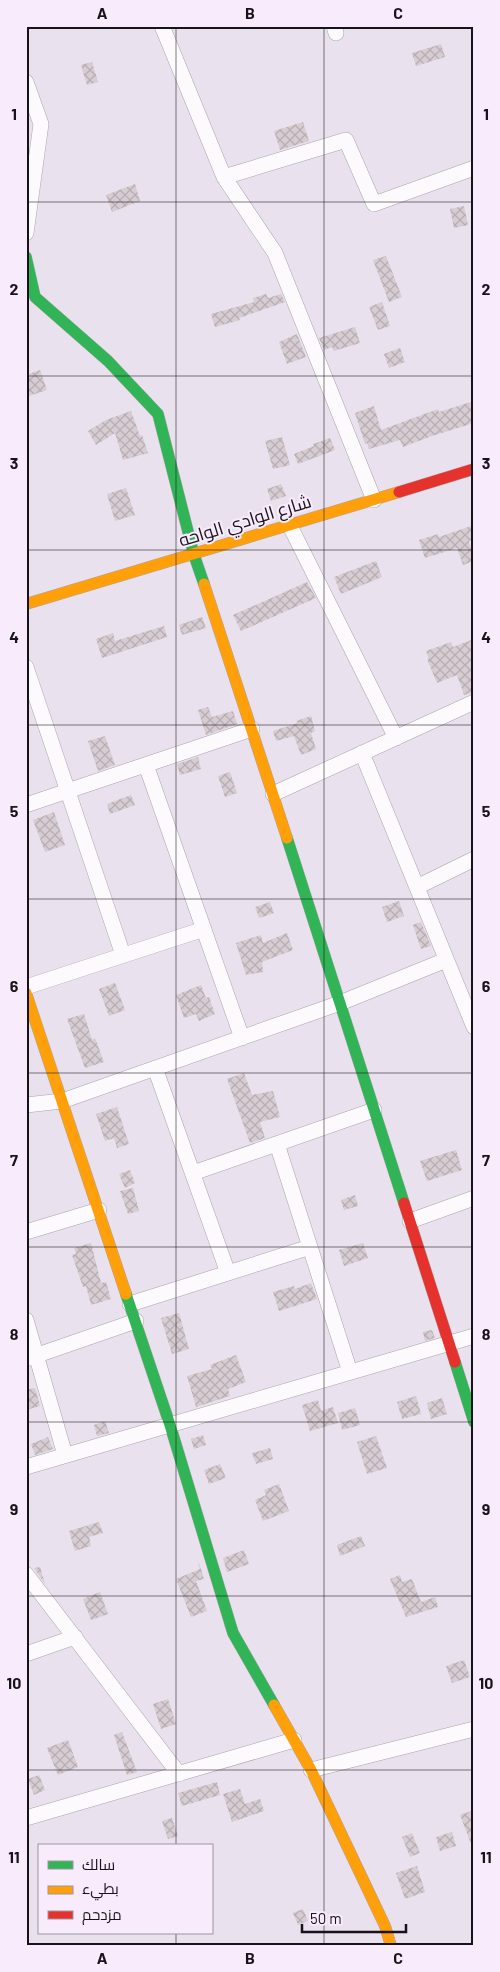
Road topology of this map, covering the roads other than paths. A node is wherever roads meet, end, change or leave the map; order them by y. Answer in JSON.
{"nodes":[{"id":1,"x":162,"y":26,"type":"edge"},
{"id":2,"x":26,"y":82,"type":"edge"},
{"id":3,"x":474,"y":168,"type":"edge"},
{"id":4,"x":224,"y":177,"type":"junction"},
{"id":5,"x":26,"y":233,"type":"edge"},
{"id":6,"x":26,"y":257,"type":"edge"},
{"id":7,"x":474,"y":469,"type":"edge"},
{"id":8,"x":374,"y":500,"type":"junction"},
{"id":9,"x":290,"y":526,"type":"junction"},
{"id":10,"x":194,"y":555,"type":"junction"},
{"id":11,"x":26,"y":604,"type":"edge"},
{"id":12,"x":26,"y":667,"type":"edge"},
{"id":13,"x":474,"y":702,"type":"edge"},
{"id":14,"x":252,"y":728,"type":"junction"},
{"id":15,"x":396,"y":738,"type":"junction"},
{"id":16,"x":362,"y":753,"type":"junction"},
{"id":17,"x":146,"y":765,"type":"junction"},
{"id":18,"x":68,"y":791,"type":"junction"},
{"id":19,"x":273,"y":794,"type":"junction"},
{"id":20,"x":26,"y":805,"type":"edge"},
{"id":21,"x":474,"y":859,"type":"edge"},
{"id":22,"x":417,"y":888,"type":"junction"},
{"id":23,"x":204,"y":929,"type":"junction"},
{"id":24,"x":124,"y":955,"type":"junction"},
{"id":25,"x":446,"y":960,"type":"junction"},
{"id":26,"x":26,"y":986,"type":"edge"},
{"id":27,"x":26,"y":993,"type":"edge"},
{"id":28,"x":340,"y":1003,"type":"junction"},
{"id":29,"x":474,"y":1026,"type":"edge"},
{"id":30,"x":242,"y":1038,"type":"junction"},
{"id":31,"x":155,"y":1068,"type":"junction"},
{"id":32,"x":62,"y":1101,"type":"junction"},
{"id":33,"x":26,"y":1105,"type":"edge"},
{"id":34,"x":374,"y":1110,"type":"junction"},
{"id":35,"x":277,"y":1144,"type":"junction"},
{"id":36,"x":193,"y":1173,"type":"junction"},
{"id":37,"x":474,"y":1198,"type":"edge"},
{"id":38,"x":99,"y":1210,"type":"junction"},
{"id":39,"x":410,"y":1221,"type":"junction"},
{"id":40,"x":26,"y":1232,"type":"edge"},
{"id":41,"x":310,"y":1247,"type":"junction"},
{"id":42,"x":228,"y":1273,"type":"junction"},
{"id":43,"x":130,"y":1304,"type":"junction"},
{"id":44,"x":26,"y":1320,"type":"edge"},
{"id":45,"x":136,"y":1321,"type":"junction"},
{"id":46,"x":474,"y":1336,"type":"edge"},
{"id":47,"x":449,"y":1344,"type":"junction"},
{"id":48,"x":31,"y":1357,"type":"edge"},
{"id":49,"x":350,"y":1372,"type":"junction"},
{"id":50,"x":474,"y":1422,"type":"edge"},
{"id":51,"x":170,"y":1425,"type":"junction"},
{"id":52,"x":65,"y":1455,"type":"junction"},
{"id":53,"x":26,"y":1467,"type":"edge"},
{"id":54,"x":26,"y":1574,"type":"edge"},
{"id":55,"x":75,"y":1637,"type":"junction"},
{"id":56,"x":26,"y":1654,"type":"edge"},
{"id":57,"x":474,"y":1729,"type":"edge"},
{"id":58,"x":294,"y":1740,"type":"junction"},
{"id":59,"x":311,"y":1770,"type":"junction"},
{"id":60,"x":179,"y":1774,"type":"junction"},
{"id":61,"x":26,"y":1818,"type":"edge"},
{"id":62,"x":391,"y":1946,"type":"edge"}],
"edges":[{"from":1,"to":4,"type":"street"},
{"from":2,"to":5,"type":"street"},
{"from":3,"to":4,"type":"street"},
{"from":4,"to":8,"type":"street"},
{"from":6,"to":10,"type":"street"},
{"from":7,"to":8,"type":"street","name":"شارع الوادي الواحه"},
{"from":8,"to":9,"type":"street","name":"شارع الوادي الواحه"},
{"from":9,"to":10,"type":"street","name":"شارع الوادي الواحه"},
{"from":9,"to":15,"type":"street"},
{"from":10,"to":11,"type":"street","name":"شارع الوادي الواحه"},
{"from":10,"to":14,"type":"street"},
{"from":12,"to":18,"type":"street"},
{"from":13,"to":15,"type":"street"},
{"from":14,"to":17,"type":"street"},
{"from":14,"to":19,"type":"street"},
{"from":15,"to":16,"type":"street"},
{"from":16,"to":19,"type":"street"},
{"from":16,"to":22,"type":"street"},
{"from":17,"to":18,"type":"street"},
{"from":17,"to":23,"type":"street"},
{"from":18,"to":20,"type":"street"},
{"from":18,"to":24,"type":"street"},
{"from":19,"to":28,"type":"street"},
{"from":21,"to":22,"type":"street"},
{"from":22,"to":25,"type":"street"},
{"from":23,"to":24,"type":"street"},
{"from":23,"to":30,"type":"street"},
{"from":24,"to":26,"type":"street"},
{"from":25,"to":28,"type":"street"},
{"from":25,"to":29,"type":"street"},
{"from":27,"to":32,"type":"street"},
{"from":28,"to":30,"type":"street"},
{"from":28,"to":34,"type":"street"},
{"from":30,"to":31,"type":"street"},
{"from":31,"to":32,"type":"street"},
{"from":31,"to":36,"type":"street"},
{"from":32,"to":33,"type":"street"},
{"from":32,"to":38,"type":"street"},
{"from":34,"to":35,"type":"street"},
{"from":34,"to":39,"type":"street"},
{"from":35,"to":36,"type":"street"},
{"from":35,"to":41,"type":"street"},
{"from":36,"to":42,"type":"street"},
{"from":37,"to":39,"type":"street"},
{"from":38,"to":40,"type":"street"},
{"from":38,"to":43,"type":"street"},
{"from":39,"to":47,"type":"street"},
{"from":41,"to":42,"type":"street"},
{"from":41,"to":49,"type":"street"},
{"from":42,"to":43,"type":"street"},
{"from":43,"to":45,"type":"street"},
{"from":44,"to":48,"type":"street"},
{"from":45,"to":48,"type":"street"},
{"from":45,"to":51,"type":"street"},
{"from":46,"to":47,"type":"street"},
{"from":47,"to":49,"type":"street"},
{"from":47,"to":50,"type":"street"},
{"from":48,"to":52,"type":"street"},
{"from":49,"to":51,"type":"street"},
{"from":51,"to":52,"type":"street"},
{"from":51,"to":58,"type":"street"},
{"from":52,"to":53,"type":"street"},
{"from":54,"to":55,"type":"street"},
{"from":55,"to":56,"type":"street"},
{"from":55,"to":60,"type":"street"},
{"from":57,"to":59,"type":"street"},
{"from":58,"to":59,"type":"street"},
{"from":58,"to":60,"type":"street"},
{"from":59,"to":62,"type":"street"},
{"from":60,"to":61,"type":"street"}]}
